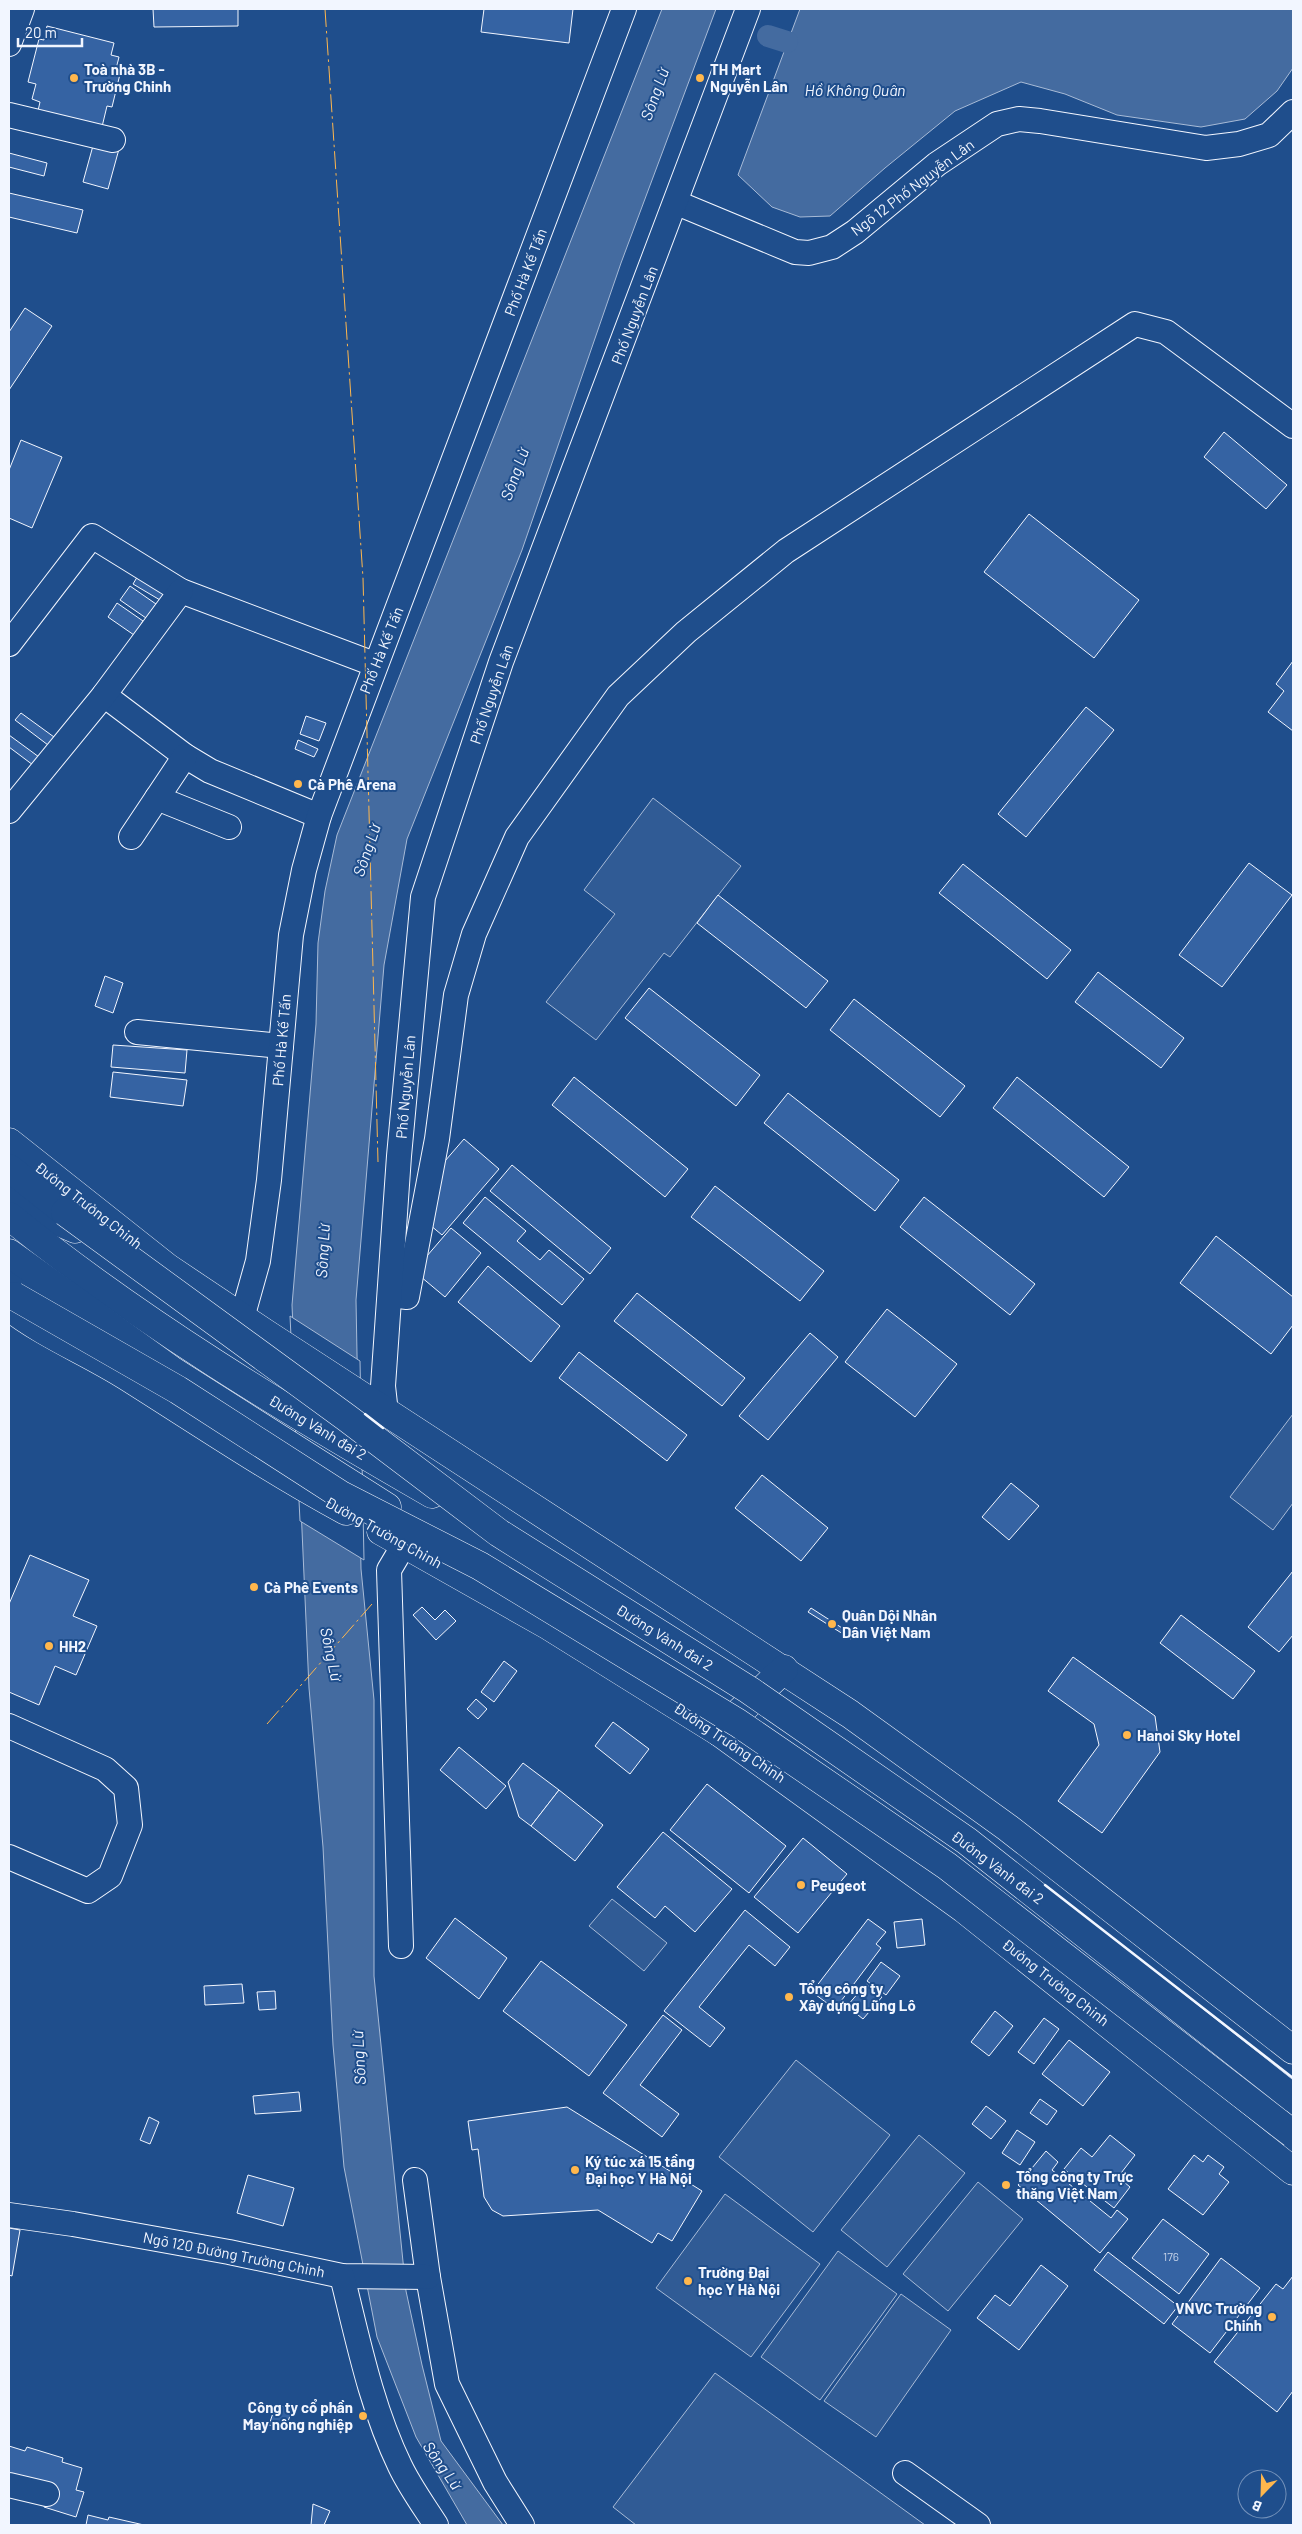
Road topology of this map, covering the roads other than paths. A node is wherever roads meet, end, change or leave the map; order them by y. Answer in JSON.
{"nodes":[{"id":1,"x":22,"y":9,"type":"edge"},
{"id":2,"x":624,"y":9,"type":"edge"},
{"id":3,"x":748,"y":9,"type":"edge"},
{"id":4,"x":9,"y":44,"type":"edge"},
{"id":5,"x":1293,"y":112,"type":"edge"},
{"id":6,"x":9,"y":115,"type":"edge"},
{"id":7,"x":113,"y":140,"type":"dead end"},
{"id":8,"x":677,"y":203,"type":"junction"},
{"id":9,"x":1293,"y":426,"type":"edge"},
{"id":10,"x":182,"y":591,"type":"junction"},
{"id":11,"x":9,"y":644,"type":"edge"},
{"id":12,"x":374,"y":664,"type":"junction"},
{"id":13,"x":104,"y":695,"type":"junction"},
{"id":14,"x":186,"y":756,"type":"junction"},
{"id":15,"x":157,"y":798,"type":"junction"},
{"id":16,"x":9,"y":811,"type":"edge"},
{"id":17,"x":319,"y":816,"type":"junction"},
{"id":18,"x":229,"y":827,"type":"dead end"},
{"id":19,"x":131,"y":837,"type":"dead end"},
{"id":20,"x":137,"y":1032,"type":"dead end"},
{"id":21,"x":281,"y":1046,"type":"junction"},
{"id":22,"x":9,"y":1142,"type":"edge"},
{"id":23,"x":9,"y":1168,"type":"edge"},
{"id":24,"x":9,"y":1186,"type":"edge"},
{"id":25,"x":9,"y":1216,"type":"edge"},
{"id":26,"x":9,"y":1253,"type":"edge"},
{"id":27,"x":168,"y":1268,"type":"junction"},
{"id":28,"x":9,"y":1273,"type":"edge"},
{"id":29,"x":9,"y":1292,"type":"edge"},
{"id":30,"x":390,"y":1295,"type":"junction"},
{"id":31,"x":9,"y":1308,"type":"edge"},
{"id":32,"x":242,"y":1318,"type":"junction"},
{"id":33,"x":125,"y":1375,"type":"junction"},
{"id":34,"x":386,"y":1413,"type":"junction"},
{"id":35,"x":498,"y":1533,"type":"junction"},
{"id":36,"x":405,"y":1543,"type":"junction"},
{"id":37,"x":480,"y":1566,"type":"junction"},
{"id":38,"x":784,"y":1669,"type":"junction"},
{"id":39,"x":9,"y":1726,"type":"edge"},
{"id":40,"x":719,"y":1732,"type":"junction"},
{"id":41,"x":9,"y":1857,"type":"edge"},
{"id":42,"x":401,"y":1946,"type":"dead end"},
{"id":43,"x":1293,"y":2050,"type":"edge"},
{"id":44,"x":1293,"y":2098,"type":"edge"},
{"id":45,"x":1293,"y":2134,"type":"edge"},
{"id":46,"x":1293,"y":2170,"type":"edge"},
{"id":47,"x":415,"y":2180,"type":"dead end"},
{"id":48,"x":9,"y":2215,"type":"edge"},
{"id":49,"x":342,"y":2276,"type":"junction"},
{"id":50,"x":428,"y":2277,"type":"junction"},
{"id":51,"x":905,"y":2473,"type":"dead end"},
{"id":52,"x":9,"y":2486,"type":"edge"},
{"id":53,"x":47,"y":2494,"type":"dead end"},
{"id":54,"x":436,"y":2525,"type":"edge"},
{"id":55,"x":522,"y":2525,"type":"edge"},
{"id":56,"x":978,"y":2525,"type":"edge"}],
"edges":[{"from":1,"to":4,"type":"street"},
{"from":2,"to":12,"type":"street","name":"Phố Hà Kế Tấn"},
{"from":3,"to":8,"type":"street","name":"Phố Nguyễn Lân"},
{"from":5,"to":8,"type":"street","name":"Ngõ 12 Phố Nguyễn Lân"},
{"from":6,"to":7,"type":"street"},
{"from":8,"to":30,"type":"street","name":"Phố Nguyễn Lân"},
{"from":9,"to":30,"type":"street"},
{"from":10,"to":11,"type":"street"},
{"from":10,"to":12,"type":"street"},
{"from":10,"to":13,"type":"street"},
{"from":12,"to":17,"type":"street","name":"Phố Hà Kế Tấn"},
{"from":13,"to":14,"type":"street"},
{"from":13,"to":16,"type":"street"},
{"from":14,"to":15,"type":"street"},
{"from":14,"to":17,"type":"street"},
{"from":15,"to":18,"type":"street"},
{"from":15,"to":19,"type":"street"},
{"from":17,"to":21,"type":"street","name":"Phố Hà Kế Tấn"},
{"from":20,"to":21,"type":"street"},
{"from":21,"to":32,"type":"street","name":"Phố Hà Kế Tấn"},
{"from":22,"to":27,"type":"main road","name":"Đường Trường Chinh"},
{"from":23,"to":35,"type":"main road","bridge":true},
{"from":24,"to":27,"type":"main road","name":"Đường Trường Chinh"},
{"from":25,"to":35,"type":"main road","name":"Đường Vành đai 2","bridge":true},
{"from":26,"to":37,"type":"main road","name":"Đường Vành đai 2","bridge":true},
{"from":27,"to":32,"type":"main road","name":"Đường Trường Chinh"},
{"from":28,"to":33,"type":"main road","name":"Đường Trường Chinh"},
{"from":29,"to":37,"type":"main road","bridge":true},
{"from":30,"to":34,"type":"street","name":"Phố Nguyễn Lân"},
{"from":31,"to":33,"type":"main road","name":"Đường Trường Chinh"},
{"from":32,"to":34,"type":"main road","name":"Đường Trường Chinh"},
{"from":33,"to":36,"type":"main road","name":"Đường Trường Chinh"},
{"from":34,"to":38,"type":"main road","name":"Đường Trường Chinh"},
{"from":35,"to":44,"type":"main road","name":"Đường Vành đai 2","bridge":true},
{"from":36,"to":40,"type":"main road","name":"Đường Trường Chinh"},
{"from":36,"to":42,"type":"street"},
{"from":37,"to":45,"type":"main road","name":"Đường Vành đai 2","bridge":true},
{"from":38,"to":40,"type":"main road"},
{"from":38,"to":43,"type":"main road","name":"Đường Trường Chinh"},
{"from":39,"to":41,"type":"street"},
{"from":40,"to":46,"type":"main road","name":"Đường Trường Chinh"},
{"from":47,"to":50,"type":"street"},
{"from":48,"to":49,"type":"street","name":"Ngõ 120 Đường Trường Chinh"},
{"from":49,"to":50,"type":"street"},
{"from":49,"to":54,"type":"street","name":"Ngõ 120 Đường Trường Chinh"},
{"from":50,"to":55,"type":"street"},
{"from":51,"to":56,"type":"street"},
{"from":52,"to":53,"type":"street"}]}
